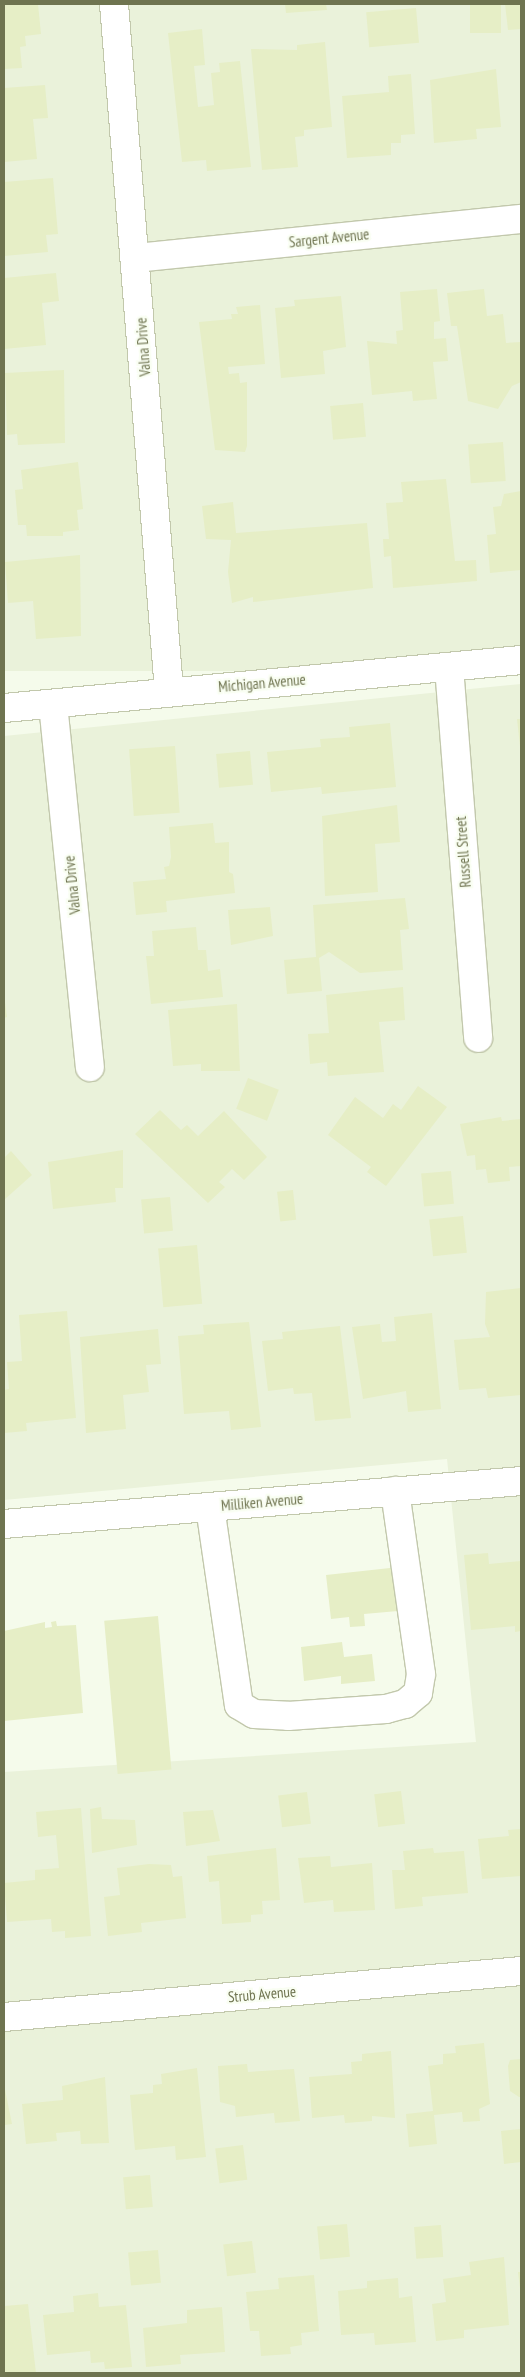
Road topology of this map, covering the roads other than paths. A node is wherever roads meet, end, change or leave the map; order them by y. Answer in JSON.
{"nodes":[{"id":1,"x":114,"y":4,"type":"edge"},
{"id":2,"x":521,"y":219,"type":"edge"},
{"id":3,"x":136,"y":258,"type":"junction"},
{"id":4,"x":521,"y":660,"type":"edge"},
{"id":5,"x":448,"y":667,"type":"junction"},
{"id":6,"x":170,"y":691,"type":"junction"},
{"id":7,"x":53,"y":704,"type":"junction"},
{"id":8,"x":4,"y":708,"type":"edge"},
{"id":9,"x":478,"y":1038,"type":"dead end"},
{"id":10,"x":90,"y":1067,"type":"dead end"},
{"id":11,"x":521,"y":1481,"type":"edge"},
{"id":12,"x":395,"y":1491,"type":"junction"},
{"id":13,"x":210,"y":1507,"type":"junction"},
{"id":14,"x":4,"y":1524,"type":"edge"},
{"id":15,"x":521,"y":1971,"type":"edge"},
{"id":16,"x":4,"y":2017,"type":"edge"}],
"edges":[{"from":1,"to":3,"type":"street","name":"Valna Drive"},
{"from":2,"to":3,"type":"street","name":"Sargent Avenue"},
{"from":3,"to":6,"type":"street","name":"Valna Drive"},
{"from":4,"to":5,"type":"street","name":"Michigan Avenue"},
{"from":5,"to":6,"type":"street","name":"Michigan Avenue"},
{"from":5,"to":9,"type":"street","name":"Russell Street"},
{"from":6,"to":7,"type":"street","name":"Michigan Avenue"},
{"from":7,"to":8,"type":"street","name":"Michigan Avenue"},
{"from":7,"to":10,"type":"street","name":"Valna Drive"},
{"from":11,"to":12,"type":"street","name":"Milliken Avenue"},
{"from":12,"to":13,"type":"street","name":"Milliken Avenue"},
{"from":12,"to":13,"type":"street"},
{"from":13,"to":14,"type":"street","name":"Milliken Avenue"},
{"from":15,"to":16,"type":"street","name":"Strub Avenue"}]}
